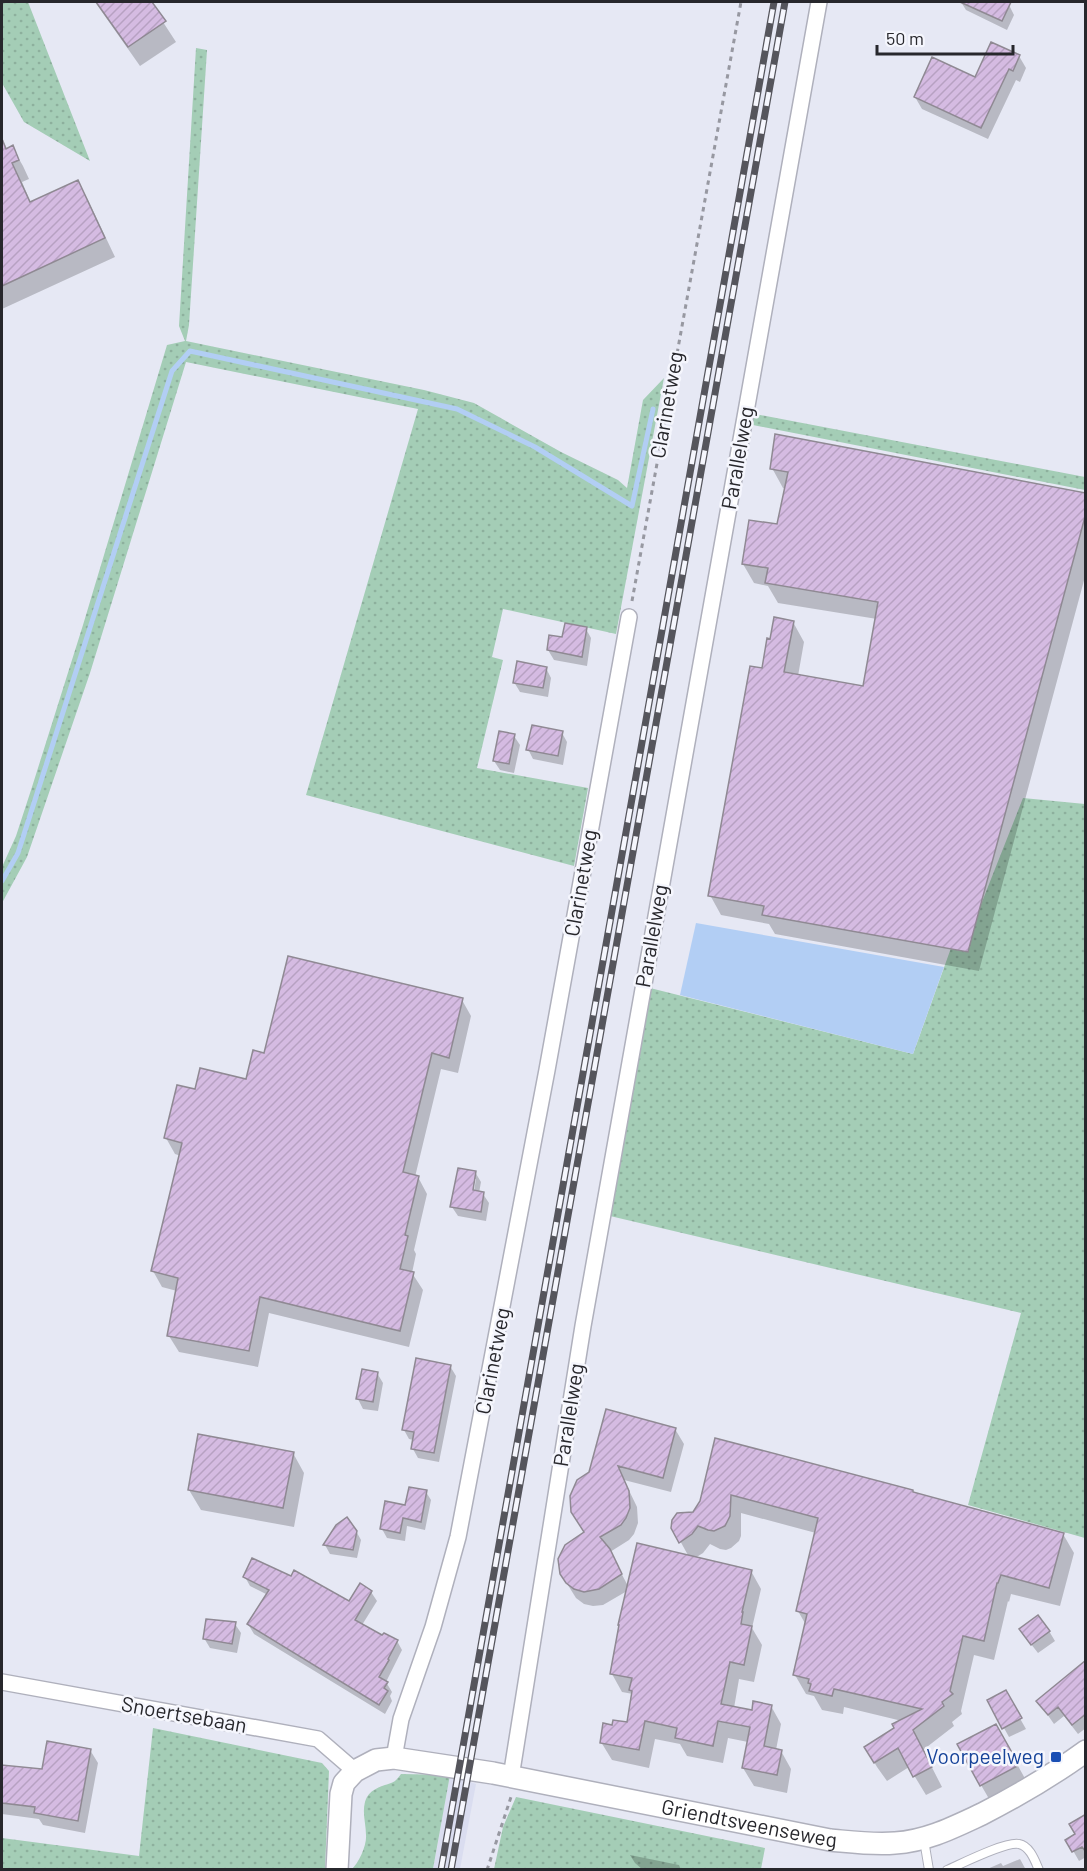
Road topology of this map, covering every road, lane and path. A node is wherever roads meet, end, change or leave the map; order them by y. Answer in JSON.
{"nodes":[{"id":1,"x":741,"y":2,"type":"edge"},
{"id":2,"x":819,"y":2,"type":"edge"},
{"id":3,"x":628,"y":617,"type":"joint"},
{"id":4,"x":2,"y":1682,"type":"edge"},
{"id":5,"x":1086,"y":1751,"type":"edge"},
{"id":6,"x":394,"y":1758,"type":"junction"},
{"id":7,"x":355,"y":1771,"type":"junction"},
{"id":8,"x":511,"y":1777,"type":"junction"},
{"id":9,"x":923,"y":1839,"type":"junction"},
{"id":10,"x":337,"y":1869,"type":"edge"},
{"id":11,"x":487,"y":1869,"type":"edge"},
{"id":12,"x":929,"y":1869,"type":"edge"},
{"id":13,"x":947,"y":1869,"type":"edge"},
{"id":14,"x":1039,"y":1869,"type":"edge"}],
"edges":[{"from":1,"to":3,"type":"path","name":"Clarinetweg"},
{"from":2,"to":8,"type":"street","name":"Parallelweg"},
{"from":3,"to":6,"type":"street","name":"Clarinetweg"},
{"from":4,"to":7,"type":"street","name":"Snoertsebaan"},
{"from":5,"to":9,"type":"street","name":"Griendtsveenseweg"},
{"from":6,"to":7,"type":"street","name":"Griendtsveenseweg"},
{"from":6,"to":8,"type":"street","name":"Griendtsveenseweg"},
{"from":7,"to":10,"type":"street"},
{"from":8,"to":9,"type":"street","name":"Griendtsveenseweg"},
{"from":8,"to":11,"type":"path"},
{"from":9,"to":12,"type":"lane"},
{"from":13,"to":14,"type":"lane"}]}
